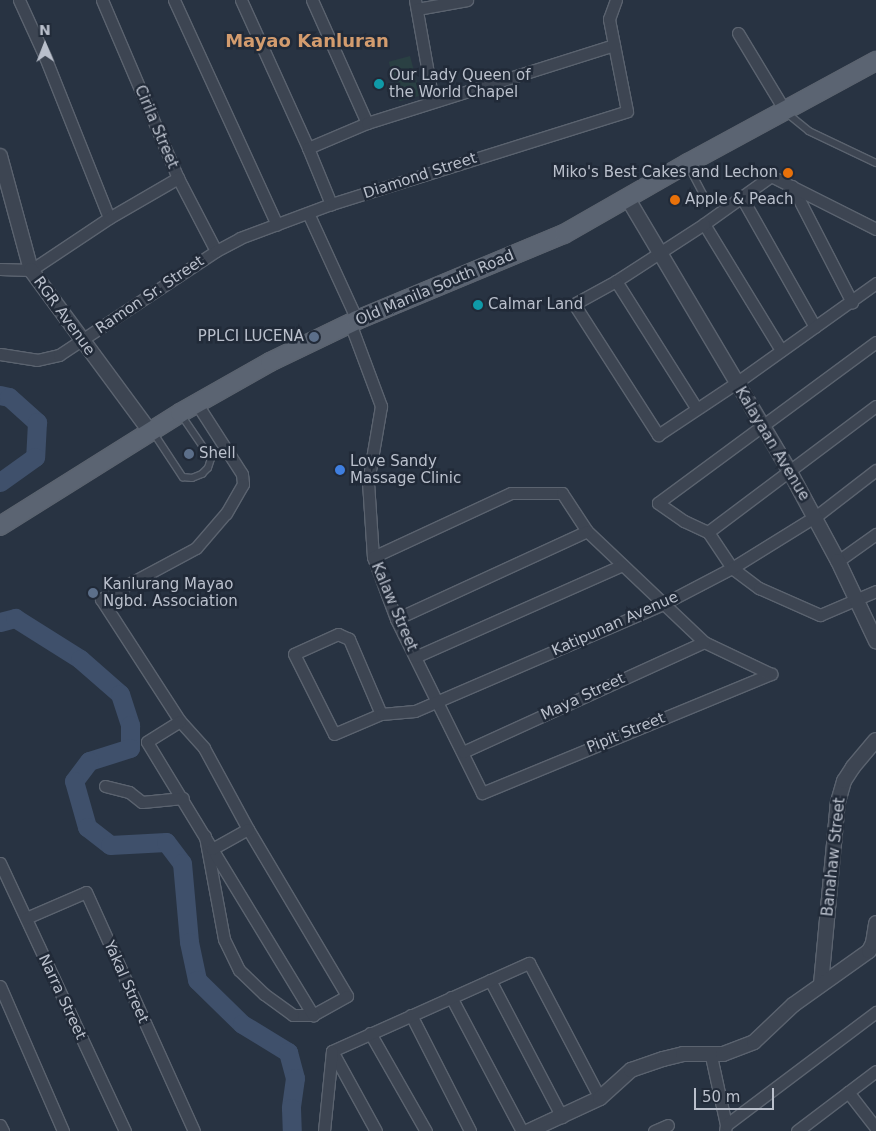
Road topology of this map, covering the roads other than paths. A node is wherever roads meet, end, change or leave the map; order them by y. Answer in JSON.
{"nodes":[{"id":1,"x":19,"y":0,"type":"edge"},
{"id":2,"x":102,"y":0,"type":"edge"},
{"id":3,"x":174,"y":0,"type":"edge"},
{"id":4,"x":241,"y":0,"type":"edge"},
{"id":5,"x":312,"y":0,"type":"edge"},
{"id":6,"x":467,"y":0,"type":"edge"},
{"id":7,"x":616,"y":0,"type":"edge"},
{"id":8,"x":416,"y":4,"type":"edge"},
{"id":9,"x":738,"y":33,"type":"dead end"},
{"id":10,"x":614,"y":45,"type":"junction"},
{"id":11,"x":876,"y":61,"type":"edge"},
{"id":12,"x":433,"y":101,"type":"junction"},
{"id":13,"x":785,"y":111,"type":"junction"},
{"id":14,"x":368,"y":123,"type":"junction"},
{"id":15,"x":308,"y":148,"type":"junction"},
{"id":16,"x":0,"y":156,"type":"edge"},
{"id":17,"x":688,"y":163,"type":"junction"},
{"id":18,"x":876,"y":163,"type":"edge"},
{"id":19,"x":178,"y":178,"type":"junction"},
{"id":20,"x":792,"y":186,"type":"junction"},
{"id":21,"x":742,"y":198,"type":"junction"},
{"id":22,"x":628,"y":199,"type":"junction"},
{"id":23,"x":706,"y":199,"type":"dead end"},
{"id":24,"x":331,"y":204,"type":"junction"},
{"id":25,"x":308,"y":213,"type":"junction"},
{"id":26,"x":109,"y":218,"type":"junction"},
{"id":27,"x":704,"y":224,"type":"junction"},
{"id":28,"x":277,"y":225,"type":"junction"},
{"id":29,"x":876,"y":230,"type":"edge"},
{"id":30,"x":216,"y":251,"type":"junction"},
{"id":31,"x":660,"y":251,"type":"junction"},
{"id":32,"x":0,"y":269,"type":"edge"},
{"id":33,"x":30,"y":270,"type":"junction"},
{"id":34,"x":616,"y":281,"type":"junction"},
{"id":35,"x":876,"y":283,"type":"edge"},
{"id":36,"x":852,"y":302,"type":"junction"},
{"id":37,"x":354,"y":322,"type":"junction"},
{"id":38,"x":815,"y":327,"type":"junction"},
{"id":39,"x":82,"y":341,"type":"junction"},
{"id":40,"x":876,"y":342,"type":"edge"},
{"id":41,"x":781,"y":350,"type":"junction"},
{"id":42,"x":0,"y":354,"type":"edge"},
{"id":43,"x":736,"y":383,"type":"junction"},
{"id":44,"x":197,"y":404,"type":"junction"},
{"id":45,"x":876,"y":406,"type":"edge"},
{"id":46,"x":698,"y":409,"type":"junction"},
{"id":47,"x":180,"y":413,"type":"junction"},
{"id":48,"x":761,"y":426,"type":"junction"},
{"id":49,"x":152,"y":432,"type":"junction"},
{"id":50,"x":876,"y":470,"type":"edge"},
{"id":51,"x":790,"y":472,"type":"junction"},
{"id":52,"x":814,"y":517,"type":"junction"},
{"id":53,"x":0,"y":526,"type":"edge"},
{"id":54,"x":587,"y":531,"type":"junction"},
{"id":55,"x":708,"y":532,"type":"junction"},
{"id":56,"x":876,"y":534,"type":"edge"},
{"id":57,"x":373,"y":557,"type":"junction"},
{"id":58,"x":838,"y":562,"type":"junction"},
{"id":59,"x":623,"y":565,"type":"junction"},
{"id":60,"x":732,"y":568,"type":"junction"},
{"id":61,"x":876,"y":591,"type":"edge"},
{"id":62,"x":855,"y":600,"type":"junction"},
{"id":63,"x":663,"y":604,"type":"junction"},
{"id":64,"x":396,"y":619,"type":"junction"},
{"id":65,"x":876,"y":641,"type":"edge"},
{"id":66,"x":704,"y":642,"type":"junction"},
{"id":67,"x":415,"y":657,"type":"junction"},
{"id":68,"x":436,"y":702,"type":"junction"},
{"id":69,"x":381,"y":714,"type":"junction"},
{"id":70,"x":180,"y":721,"type":"junction"},
{"id":71,"x":876,"y":740,"type":"edge"},
{"id":72,"x":463,"y":752,"type":"junction"},
{"id":73,"x":105,"y":786,"type":"dead end"},
{"id":74,"x":482,"y":793,"type":"joint"},
{"id":75,"x":183,"y":798,"type":"junction"},
{"id":76,"x":248,"y":829,"type":"junction"},
{"id":77,"x":205,"y":836,"type":"junction"},
{"id":78,"x":212,"y":849,"type":"junction"},
{"id":79,"x":0,"y":863,"type":"edge"},
{"id":80,"x":26,"y":918,"type":"junction"},
{"id":81,"x":876,"y":923,"type":"edge"},
{"id":82,"x":490,"y":980,"type":"junction"},
{"id":83,"x":821,"y":984,"type":"junction"},
{"id":84,"x":0,"y":986,"type":"edge"},
{"id":85,"x":452,"y":997,"type":"junction"},
{"id":86,"x":876,"y":1012,"type":"edge"},
{"id":87,"x":313,"y":1015,"type":"junction"},
{"id":88,"x":411,"y":1015,"type":"junction"},
{"id":89,"x":370,"y":1033,"type":"junction"},
{"id":90,"x":332,"y":1051,"type":"junction"},
{"id":91,"x":711,"y":1056,"type":"junction"},
{"id":92,"x":876,"y":1071,"type":"edge"},
{"id":93,"x":848,"y":1092,"type":"junction"},
{"id":94,"x":600,"y":1098,"type":"junction"},
{"id":95,"x":562,"y":1117,"type":"junction"},
{"id":96,"x":667,"y":1128,"type":"edge"},
{"id":97,"x":725,"y":1128,"type":"edge"},
{"id":98,"x":876,"y":1128,"type":"edge"},
{"id":99,"x":63,"y":1131,"type":"edge"},
{"id":100,"x":125,"y":1131,"type":"edge"},
{"id":101,"x":194,"y":1131,"type":"edge"},
{"id":102,"x":324,"y":1131,"type":"edge"},
{"id":103,"x":376,"y":1131,"type":"edge"},
{"id":104,"x":426,"y":1131,"type":"edge"},
{"id":105,"x":470,"y":1131,"type":"edge"},
{"id":106,"x":522,"y":1131,"type":"edge"},
{"id":107,"x":529,"y":1131,"type":"edge"},
{"id":108,"x":654,"y":1131,"type":"edge"},
{"id":109,"x":797,"y":1131,"type":"edge"}],
"edges":[{"from":1,"to":26,"type":"street"},
{"from":2,"to":19,"type":"street","name":"Cirila Street"},
{"from":3,"to":28,"type":"street"},
{"from":4,"to":15,"type":"street"},
{"from":5,"to":14,"type":"street"},
{"from":6,"to":8,"type":"street"},
{"from":7,"to":10,"type":"street"},
{"from":8,"to":12,"type":"street"},
{"from":9,"to":13,"type":"street"},
{"from":10,"to":12,"type":"street"},
{"from":10,"to":24,"type":"street","name":"Diamond Street"},
{"from":11,"to":13,"type":"main road","name":"Old Manila South Road"},
{"from":12,"to":14,"type":"street"},
{"from":13,"to":17,"type":"main road","name":"Old Manila South Road"},
{"from":13,"to":18,"type":"lane"},
{"from":14,"to":15,"type":"street"},
{"from":15,"to":24,"type":"street"},
{"from":16,"to":33,"type":"street","name":"RGR Avenue"},
{"from":17,"to":22,"type":"main road","name":"Old Manila South Road"},
{"from":17,"to":23,"type":"lane"},
{"from":19,"to":26,"type":"street"},
{"from":19,"to":30,"type":"street","name":"Cirila Street"},
{"from":20,"to":21,"type":"street"},
{"from":20,"to":29,"type":"street"},
{"from":20,"to":36,"type":"street"},
{"from":21,"to":27,"type":"street"},
{"from":21,"to":38,"type":"street"},
{"from":22,"to":31,"type":"street","name":"Kalayaan Avenue"},
{"from":22,"to":37,"type":"main road","name":"Old Manila South Road"},
{"from":24,"to":25,"type":"street","name":"Diamond Street"},
{"from":25,"to":28,"type":"street","name":"Diamond Street"},
{"from":25,"to":37,"type":"street","name":"Kalaw Street"},
{"from":26,"to":33,"type":"street"},
{"from":27,"to":31,"type":"street"},
{"from":27,"to":41,"type":"street"},
{"from":28,"to":30,"type":"street","name":"Diamond Street"},
{"from":30,"to":39,"type":"street","name":"Ramon Sr. Street"},
{"from":31,"to":34,"type":"street"},
{"from":31,"to":43,"type":"street","name":"Kalayaan Avenue"},
{"from":32,"to":33,"type":"street"},
{"from":33,"to":39,"type":"street","name":"RGR Avenue"},
{"from":34,"to":46,"type":"street"},
{"from":34,"to":46,"type":"street"},
{"from":35,"to":36,"type":"street"},
{"from":36,"to":38,"type":"street"},
{"from":37,"to":44,"type":"main road","name":"Old Manila South Road"},
{"from":37,"to":57,"type":"street","name":"Kalaw Street"},
{"from":38,"to":41,"type":"street"},
{"from":39,"to":42,"type":"street","name":"Ramon Sr. Street"},
{"from":39,"to":49,"type":"street","name":"RGR Avenue"},
{"from":40,"to":48,"type":"street"},
{"from":41,"to":43,"type":"street"},
{"from":43,"to":46,"type":"street"},
{"from":43,"to":48,"type":"street","name":"Kalayaan Avenue"},
{"from":44,"to":47,"type":"main road","name":"Old Manila South Road"},
{"from":44,"to":70,"type":"street"},
{"from":45,"to":51,"type":"street"},
{"from":47,"to":49,"type":"main road","name":"Old Manila South Road"},
{"from":47,"to":49,"type":"lane"},
{"from":48,"to":51,"type":"street","name":"Kalayaan Avenue"},
{"from":48,"to":55,"type":"street"},
{"from":49,"to":53,"type":"main road","name":"Old Manila South Road"},
{"from":50,"to":52,"type":"street","name":"Katipunan Avenue"},
{"from":51,"to":52,"type":"street","name":"Kalayaan Avenue"},
{"from":51,"to":55,"type":"street"},
{"from":52,"to":58,"type":"street","name":"Kalayaan Avenue"},
{"from":52,"to":60,"type":"street","name":"Katipunan Avenue"},
{"from":54,"to":57,"type":"street"},
{"from":54,"to":59,"type":"street"},
{"from":54,"to":64,"type":"street"},
{"from":55,"to":60,"type":"street"},
{"from":56,"to":58,"type":"street"},
{"from":57,"to":64,"type":"street","name":"Kalaw Street"},
{"from":58,"to":62,"type":"street","name":"Kalayaan Avenue"},
{"from":59,"to":63,"type":"street"},
{"from":59,"to":67,"type":"street"},
{"from":60,"to":62,"type":"street"},
{"from":60,"to":63,"type":"street","name":"Katipunan Avenue"},
{"from":61,"to":62,"type":"street"},
{"from":62,"to":65,"type":"street","name":"Kalayaan Avenue"},
{"from":63,"to":66,"type":"street"},
{"from":63,"to":68,"type":"street","name":"Katipunan Avenue"},
{"from":64,"to":67,"type":"street","name":"Kalaw Street"},
{"from":66,"to":72,"type":"street","name":"Maya Street"},
{"from":66,"to":74,"type":"street","name":"Pipit Street"},
{"from":67,"to":68,"type":"street","name":"Kalaw Street"},
{"from":68,"to":69,"type":"street","name":"Katipunan Avenue"},
{"from":68,"to":72,"type":"street","name":"Kalaw Street"},
{"from":69,"to":69,"type":"street","name":"Katipunan Avenue"},
{"from":70,"to":75,"type":"street"},
{"from":70,"to":76,"type":"street"},
{"from":71,"to":83,"type":"street","name":"Banahaw Street"},
{"from":72,"to":74,"type":"street","name":"Kalaw Street"},
{"from":73,"to":75,"type":"street"},
{"from":75,"to":77,"type":"street"},
{"from":76,"to":78,"type":"street"},
{"from":76,"to":87,"type":"street"},
{"from":77,"to":78,"type":"street"},
{"from":77,"to":87,"type":"street"},
{"from":78,"to":87,"type":"street"},
{"from":79,"to":80,"type":"street","name":"Narra Street"},
{"from":80,"to":100,"type":"street","name":"Narra Street"},
{"from":80,"to":101,"type":"street","name":"Yakal Street"},
{"from":81,"to":83,"type":"street"},
{"from":82,"to":85,"type":"street"},
{"from":82,"to":94,"type":"street"},
{"from":82,"to":95,"type":"street"},
{"from":83,"to":91,"type":"street"},
{"from":84,"to":99,"type":"street"},
{"from":85,"to":88,"type":"street"},
{"from":85,"to":106,"type":"street"},
{"from":86,"to":97,"type":"street"},
{"from":88,"to":89,"type":"street"},
{"from":88,"to":105,"type":"street"},
{"from":89,"to":90,"type":"street"},
{"from":89,"to":104,"type":"street"},
{"from":90,"to":102,"type":"street"},
{"from":90,"to":103,"type":"street"},
{"from":91,"to":94,"type":"street"},
{"from":91,"to":97,"type":"street"},
{"from":92,"to":93,"type":"street"},
{"from":93,"to":98,"type":"street"},
{"from":93,"to":109,"type":"street"},
{"from":94,"to":95,"type":"street"},
{"from":95,"to":107,"type":"street"},
{"from":96,"to":108,"type":"street"}]}
